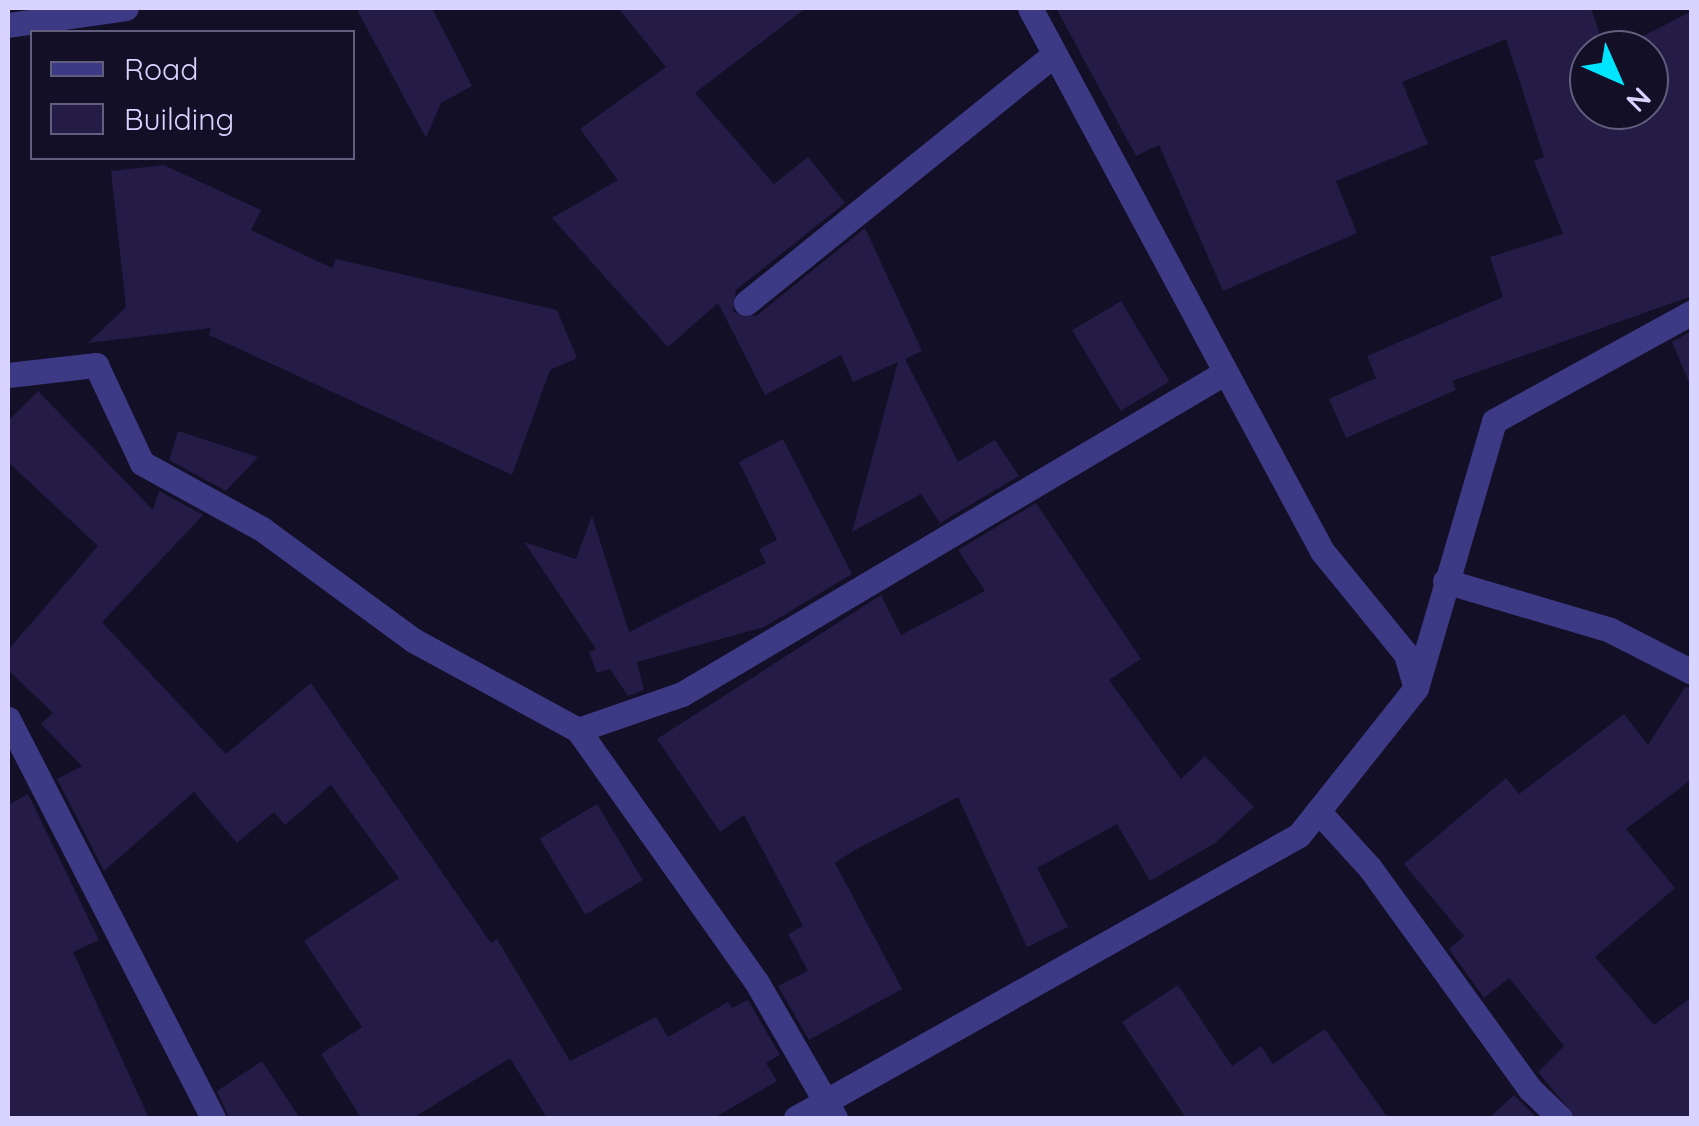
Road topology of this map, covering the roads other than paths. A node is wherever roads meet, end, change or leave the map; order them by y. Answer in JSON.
{"nodes":[{"id":1,"x":126,"y":8,"type":"edge"},
{"id":2,"x":1030,"y":8,"type":"edge"},
{"id":3,"x":8,"y":26,"type":"edge"},
{"id":4,"x":1054,"y":54,"type":"junction"},
{"id":5,"x":746,"y":303,"type":"dead end"},
{"id":6,"x":1692,"y":312,"type":"edge"},
{"id":7,"x":1224,"y":373,"type":"junction"},
{"id":8,"x":8,"y":375,"type":"edge"},
{"id":9,"x":1445,"y":580,"type":"junction"},
{"id":10,"x":1692,"y":672,"type":"edge"},
{"id":11,"x":1416,"y":688,"type":"junction"},
{"id":12,"x":8,"y":719,"type":"edge"},
{"id":13,"x":578,"y":730,"type":"junction"},
{"id":14,"x":1318,"y":811,"type":"junction"},
{"id":15,"x":829,"y":1111,"type":"edge"},
{"id":16,"x":213,"y":1118,"type":"edge"},
{"id":17,"x":796,"y":1118,"type":"edge"},
{"id":18,"x":1560,"y":1118,"type":"edge"}],
"edges":[{"from":1,"to":3,"type":"street"},
{"from":2,"to":4,"type":"street"},
{"from":4,"to":5,"type":"street"},
{"from":4,"to":7,"type":"street"},
{"from":6,"to":9,"type":"street"},
{"from":7,"to":11,"type":"street"},
{"from":7,"to":13,"type":"street"},
{"from":8,"to":13,"type":"street"},
{"from":9,"to":10,"type":"street"},
{"from":9,"to":11,"type":"street"},
{"from":11,"to":14,"type":"street"},
{"from":12,"to":16,"type":"street"},
{"from":13,"to":15,"type":"street"},
{"from":14,"to":15,"type":"street"},
{"from":14,"to":18,"type":"street"},
{"from":15,"to":17,"type":"street"}]}
